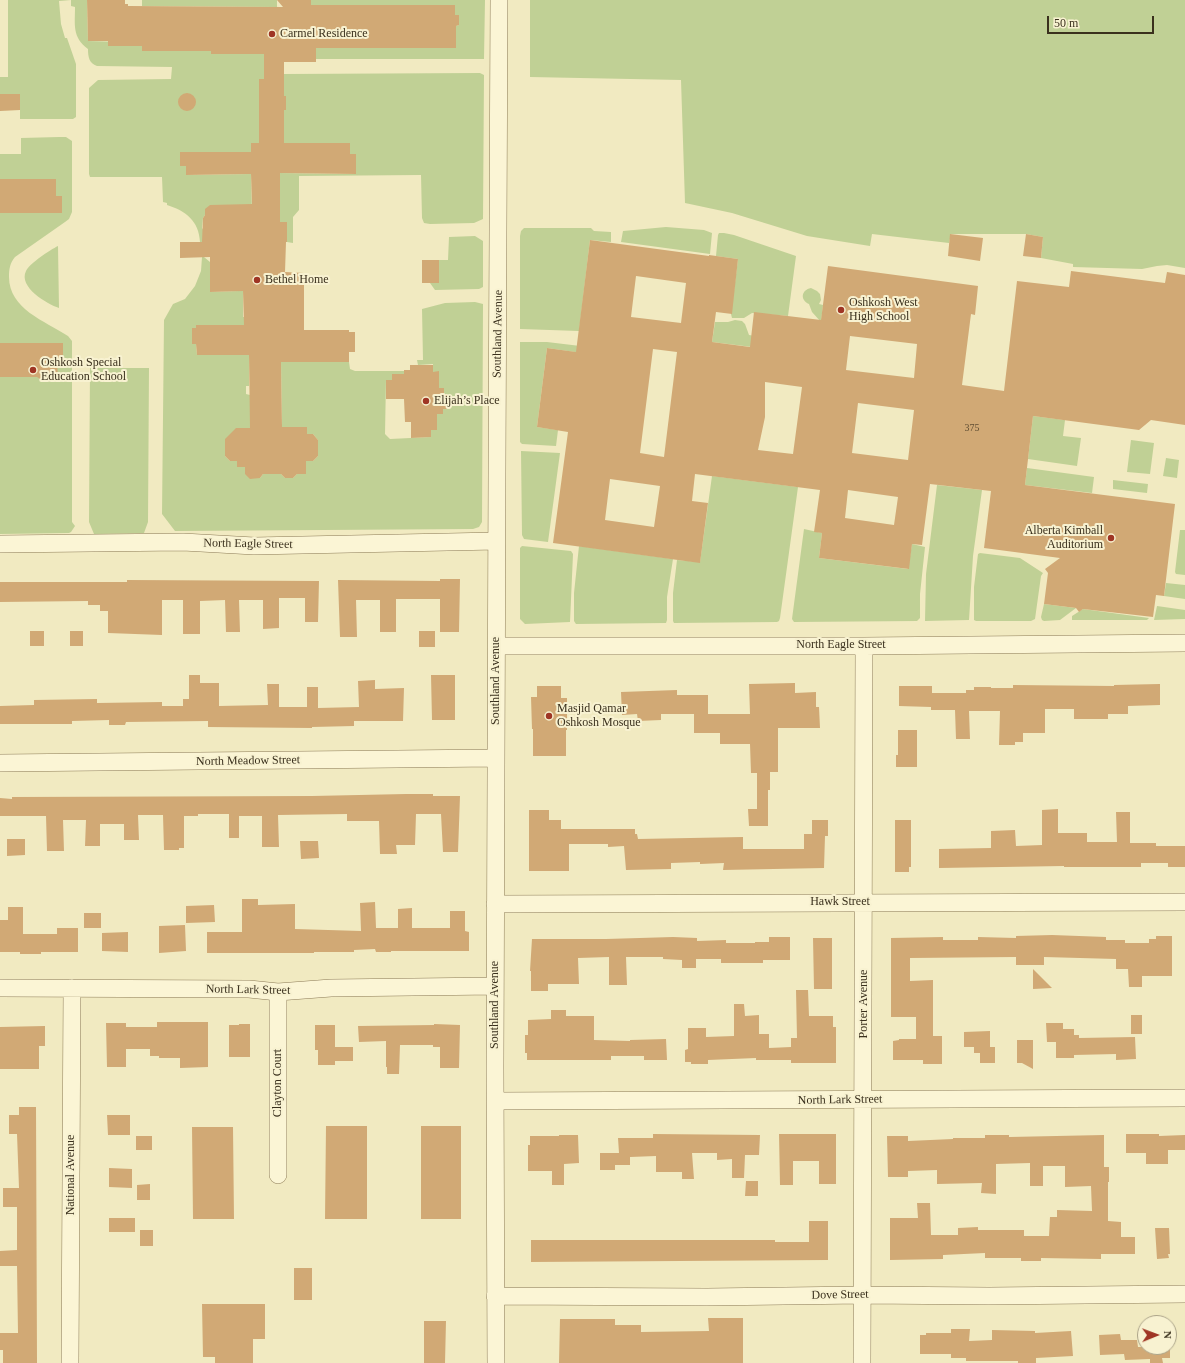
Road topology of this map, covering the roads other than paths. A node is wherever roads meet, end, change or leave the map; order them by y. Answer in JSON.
{"nodes":[{"id":1,"x":499,"y":0,"type":"edge"},
{"id":2,"x":496,"y":541,"type":"junction"},
{"id":3,"x":0,"y":544,"type":"edge"},
{"id":4,"x":1185,"y":643,"type":"edge"},
{"id":5,"x":497,"y":646,"type":"junction"},
{"id":6,"x":864,"y":646,"type":"junction"},
{"id":7,"x":496,"y":758,"type":"junction"},
{"id":8,"x":0,"y":763,"type":"edge"},
{"id":9,"x":864,"y":902,"type":"junction"},
{"id":10,"x":1185,"y":902,"type":"edge"},
{"id":11,"x":495,"y":904,"type":"junction"},
{"id":12,"x":495,"y":986,"type":"junction"},
{"id":13,"x":0,"y":988,"type":"edge"},
{"id":14,"x":72,"y":988,"type":"junction"},
{"id":15,"x":278,"y":992,"type":"junction"},
{"id":16,"x":1185,"y":1098,"type":"edge"},
{"id":17,"x":863,"y":1100,"type":"junction"},
{"id":18,"x":496,"y":1102,"type":"junction"},
{"id":19,"x":278,"y":1175,"type":"dead end"},
{"id":20,"x":1185,"y":1294,"type":"edge"},
{"id":21,"x":862,"y":1295,"type":"junction"},
{"id":22,"x":495,"y":1296,"type":"junction"},
{"id":23,"x":70,"y":1363,"type":"edge"},
{"id":24,"x":496,"y":1363,"type":"edge"},
{"id":25,"x":862,"y":1363,"type":"edge"}],
"edges":[{"from":1,"to":2,"type":"street","name":"Southland Avenue"},
{"from":2,"to":3,"type":"street","name":"North Eagle Street"},
{"from":2,"to":5,"type":"street","name":"Southland Avenue"},
{"from":4,"to":6,"type":"street","name":"North Eagle Street"},
{"from":5,"to":6,"type":"street","name":"North Eagle Street"},
{"from":5,"to":7,"type":"street","name":"Southland Avenue"},
{"from":6,"to":9,"type":"street","name":"Porter Avenue"},
{"from":7,"to":8,"type":"street","name":"North Meadow Street"},
{"from":7,"to":11,"type":"street","name":"Southland Avenue"},
{"from":9,"to":10,"type":"street","name":"Hawk Street"},
{"from":9,"to":11,"type":"street","name":"Hawk Street"},
{"from":9,"to":17,"type":"street","name":"Porter Avenue"},
{"from":11,"to":12,"type":"street","name":"Southland Avenue"},
{"from":12,"to":15,"type":"street","name":"North Lark Street"},
{"from":12,"to":18,"type":"street","name":"Southland Avenue"},
{"from":13,"to":14,"type":"street","name":"North Lark Street"},
{"from":14,"to":15,"type":"street","name":"North Lark Street"},
{"from":14,"to":23,"type":"street","name":"National Avenue"},
{"from":15,"to":19,"type":"street","name":"Clayton Court"},
{"from":16,"to":17,"type":"street","name":"North Lark Street"},
{"from":17,"to":18,"type":"street","name":"North Lark Street"},
{"from":17,"to":21,"type":"street","name":"Porter Avenue"},
{"from":18,"to":22,"type":"street","name":"Southland Avenue"},
{"from":20,"to":21,"type":"street","name":"Dove Street"},
{"from":21,"to":22,"type":"street","name":"Dove Street"},
{"from":21,"to":25,"type":"street","name":"Porter Avenue"},
{"from":22,"to":24,"type":"street","name":"Southland Avenue"}]}
